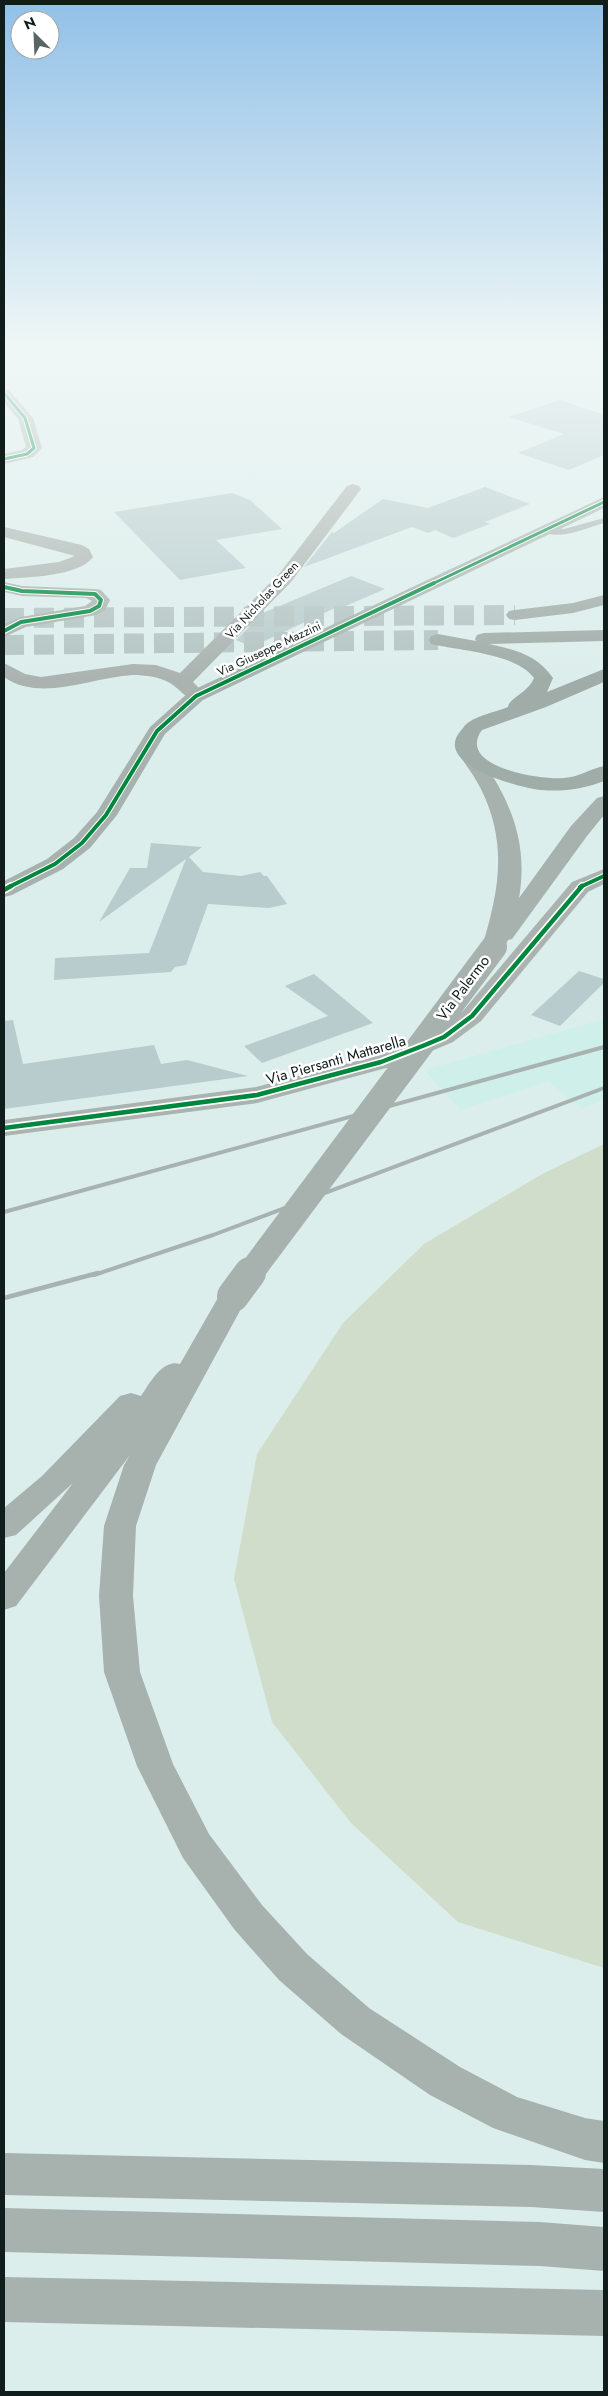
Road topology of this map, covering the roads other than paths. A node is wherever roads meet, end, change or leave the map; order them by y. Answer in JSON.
{"nodes":[{"id":1,"x":353,"y":489,"type":"dead end"},
{"id":2,"x":604,"y":502,"type":"edge"},
{"id":3,"x":604,"y":520,"type":"edge"},
{"id":4,"x":544,"y":530,"type":"junction"},
{"id":5,"x":4,"y":532,"type":"edge"},
{"id":6,"x":4,"y":574,"type":"edge"},
{"id":7,"x":4,"y":587,"type":"edge"},
{"id":8,"x":604,"y":600,"type":"edge"},
{"id":9,"x":604,"y":616,"type":"edge"},
{"id":10,"x":4,"y":631,"type":"edge"},
{"id":11,"x":604,"y":635,"type":"edge"},
{"id":12,"x":4,"y":669,"type":"edge"},
{"id":13,"x":604,"y":675,"type":"edge"},
{"id":14,"x":183,"y":681,"type":"junction"},
{"id":15,"x":12,"y":683,"type":"edge"},
{"id":16,"x":196,"y":696,"type":"junction"},
{"id":17,"x":491,"y":719,"type":"junction"},
{"id":18,"x":470,"y":756,"type":"junction"},
{"id":19,"x":604,"y":772,"type":"edge"},
{"id":20,"x":604,"y":803,"type":"edge"},
{"id":21,"x":604,"y":876,"type":"edge"},
{"id":22,"x":4,"y":890,"type":"edge"},
{"id":23,"x":494,"y":947,"type":"junction"},
{"id":24,"x":4,"y":1128,"type":"edge"},
{"id":25,"x":233,"y":1296,"type":"junction"},
{"id":26,"x":4,"y":1526,"type":"edge"},
{"id":27,"x":4,"y":1597,"type":"edge"},
{"id":28,"x":604,"y":2142,"type":"edge"},
{"id":29,"x":4,"y":2174,"type":"edge"},
{"id":30,"x":604,"y":2191,"type":"edge"},
{"id":31,"x":4,"y":2230,"type":"edge"},
{"id":32,"x":604,"y":2249,"type":"edge"},
{"id":33,"x":4,"y":2299,"type":"edge"},
{"id":34,"x":604,"y":2313,"type":"edge"}],
"edges":[{"from":1,"to":14,"type":"street","name":"Via Nicholas Green"},
{"from":2,"to":4,"type":"main road","name":"Via Giuseppe Mazzini"},
{"from":3,"to":4,"type":"lane"},
{"from":4,"to":16,"type":"main road","name":"Via Giuseppe Mazzini"},
{"from":5,"to":6,"type":"street"},
{"from":7,"to":10,"type":"street"},
{"from":8,"to":9,"type":"main road"},
{"from":11,"to":17,"type":"main road"},
{"from":12,"to":15,"type":"street"},
{"from":13,"to":17,"type":"main road"},
{"from":14,"to":15,"type":"street"},
{"from":14,"to":16,"type":"street"},
{"from":16,"to":22,"type":"main road","name":"Via Giuseppe Mazzini"},
{"from":17,"to":18,"type":"main road"},
{"from":18,"to":19,"type":"main road"},
{"from":18,"to":23,"type":"main road"},
{"from":20,"to":23,"type":"main road","name":"Via Palermo"},
{"from":21,"to":24,"type":"street","name":"Via Piersanti Mattarella"},
{"from":23,"to":25,"type":"main road","name":"Via Palermo","bridge":true},
{"from":25,"to":26,"type":"main road"},
{"from":25,"to":27,"type":"main road"},
{"from":25,"to":28,"type":"main road"},
{"from":29,"to":30,"type":"main road"},
{"from":31,"to":32,"type":"main road"},
{"from":33,"to":34,"type":"main road"}]}
